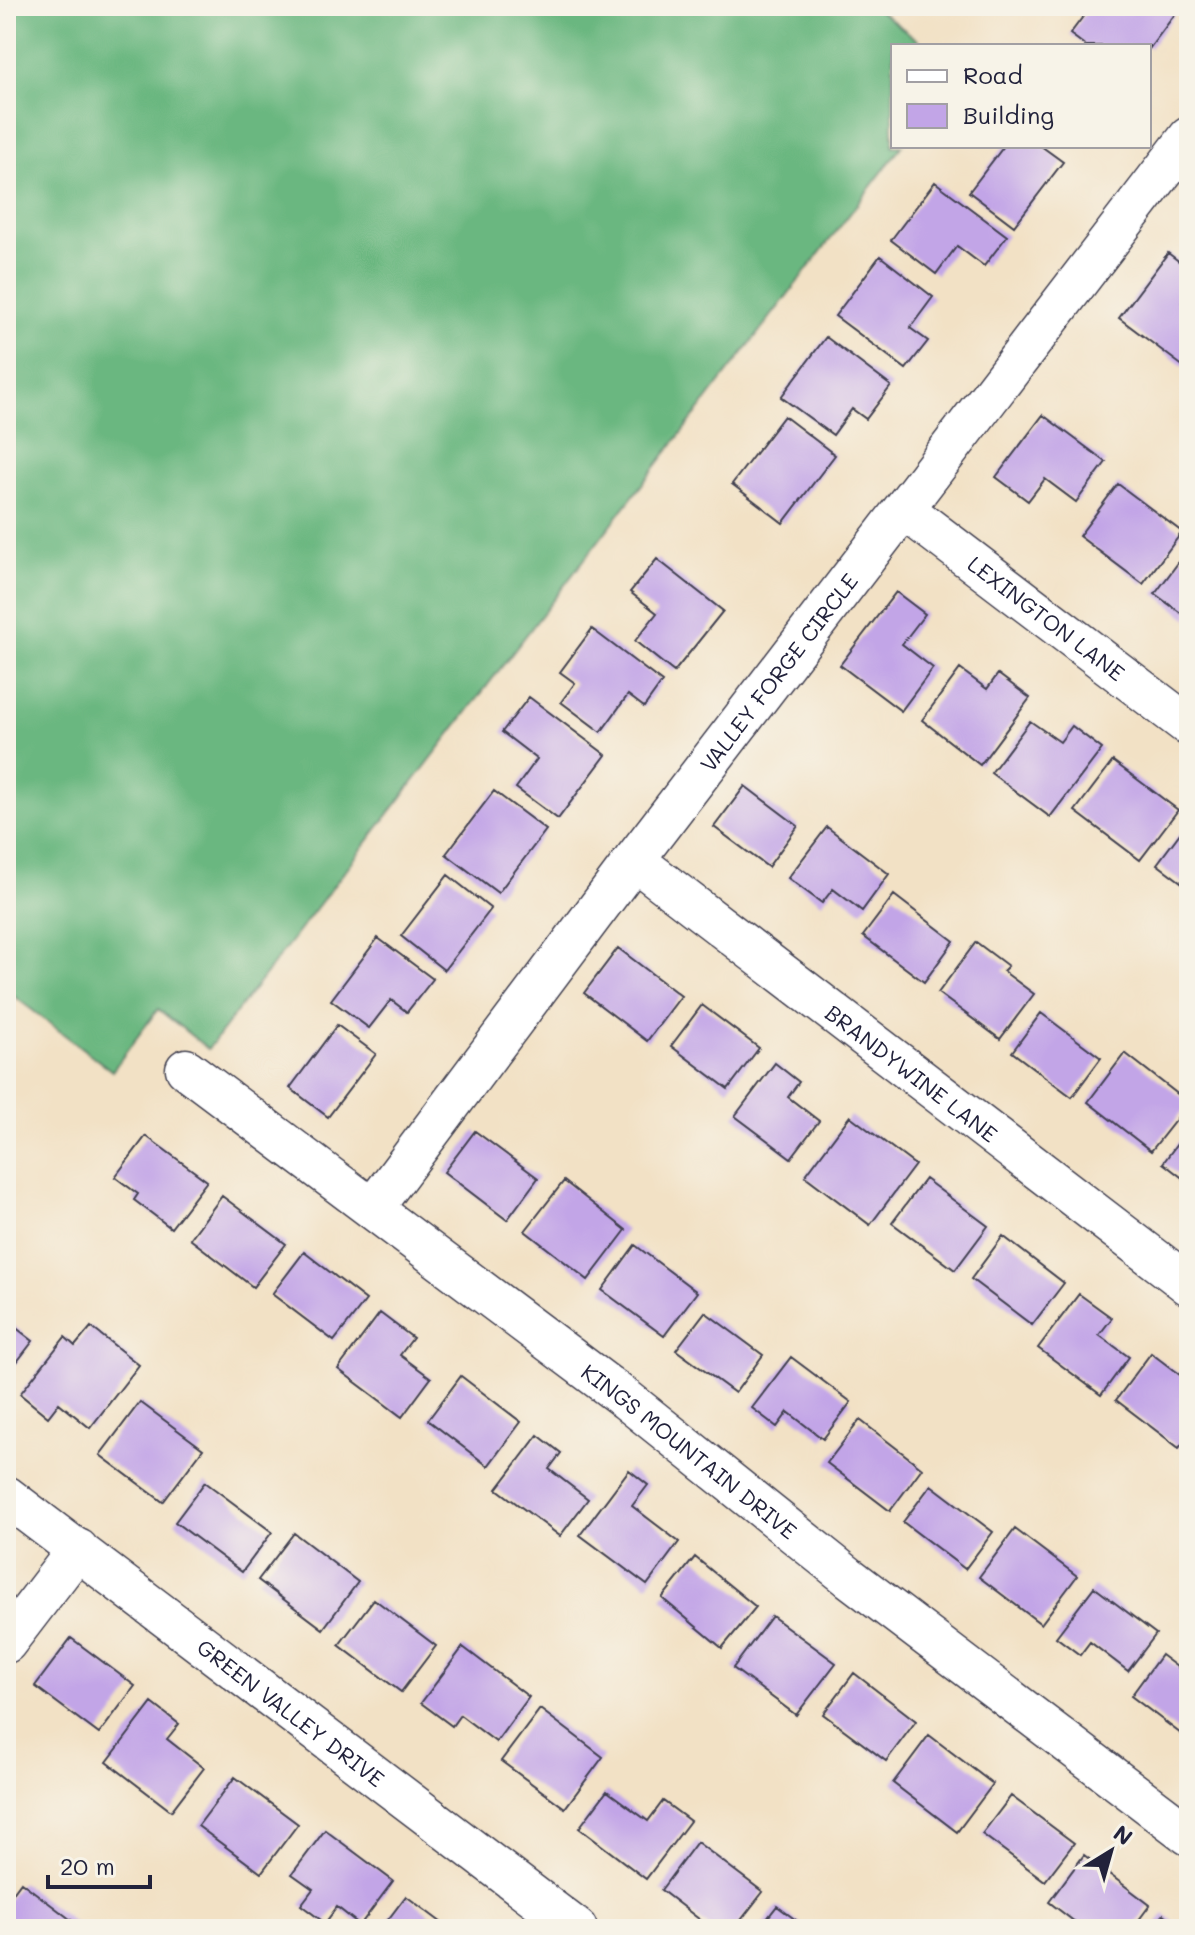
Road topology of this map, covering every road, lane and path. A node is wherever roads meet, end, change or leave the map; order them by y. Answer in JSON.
{"nodes":[{"id":1,"x":1185,"y":151,"type":"edge"},
{"id":2,"x":905,"y":510,"type":"junction"},
{"id":3,"x":1189,"y":726,"type":"edge"},
{"id":4,"x":634,"y":860,"type":"junction"},
{"id":5,"x":186,"y":1069,"type":"dead end"},
{"id":6,"x":373,"y":1208,"type":"junction"},
{"id":7,"x":1189,"y":1285,"type":"edge"},
{"id":8,"x":6,"y":1496,"type":"edge"},
{"id":9,"x":78,"y":1549,"type":"junction"},
{"id":10,"x":6,"y":1643,"type":"edge"},
{"id":11,"x":1189,"y":1835,"type":"edge"},
{"id":12,"x":577,"y":1929,"type":"edge"}],
"edges":[{"from":1,"to":2,"type":"street","name":"VALLEY FORGE CIRCLE"},
{"from":2,"to":3,"type":"street","name":"LEXINGTON LANE"},
{"from":2,"to":4,"type":"street","name":"VALLEY FORGE CIRCLE"},
{"from":4,"to":6,"type":"street","name":"VALLEY FORGE CIRCLE"},
{"from":4,"to":7,"type":"street","name":"BRANDYWINE LANE"},
{"from":5,"to":6,"type":"street","name":"KINGS MOUNTAIN DRIVE"},
{"from":6,"to":11,"type":"street","name":"KINGS MOUNTAIN DRIVE"},
{"from":8,"to":9,"type":"street","name":"GREEN VALLEY DRIVE"},
{"from":9,"to":10,"type":"street"},
{"from":9,"to":12,"type":"street","name":"GREEN VALLEY DRIVE"}]}
